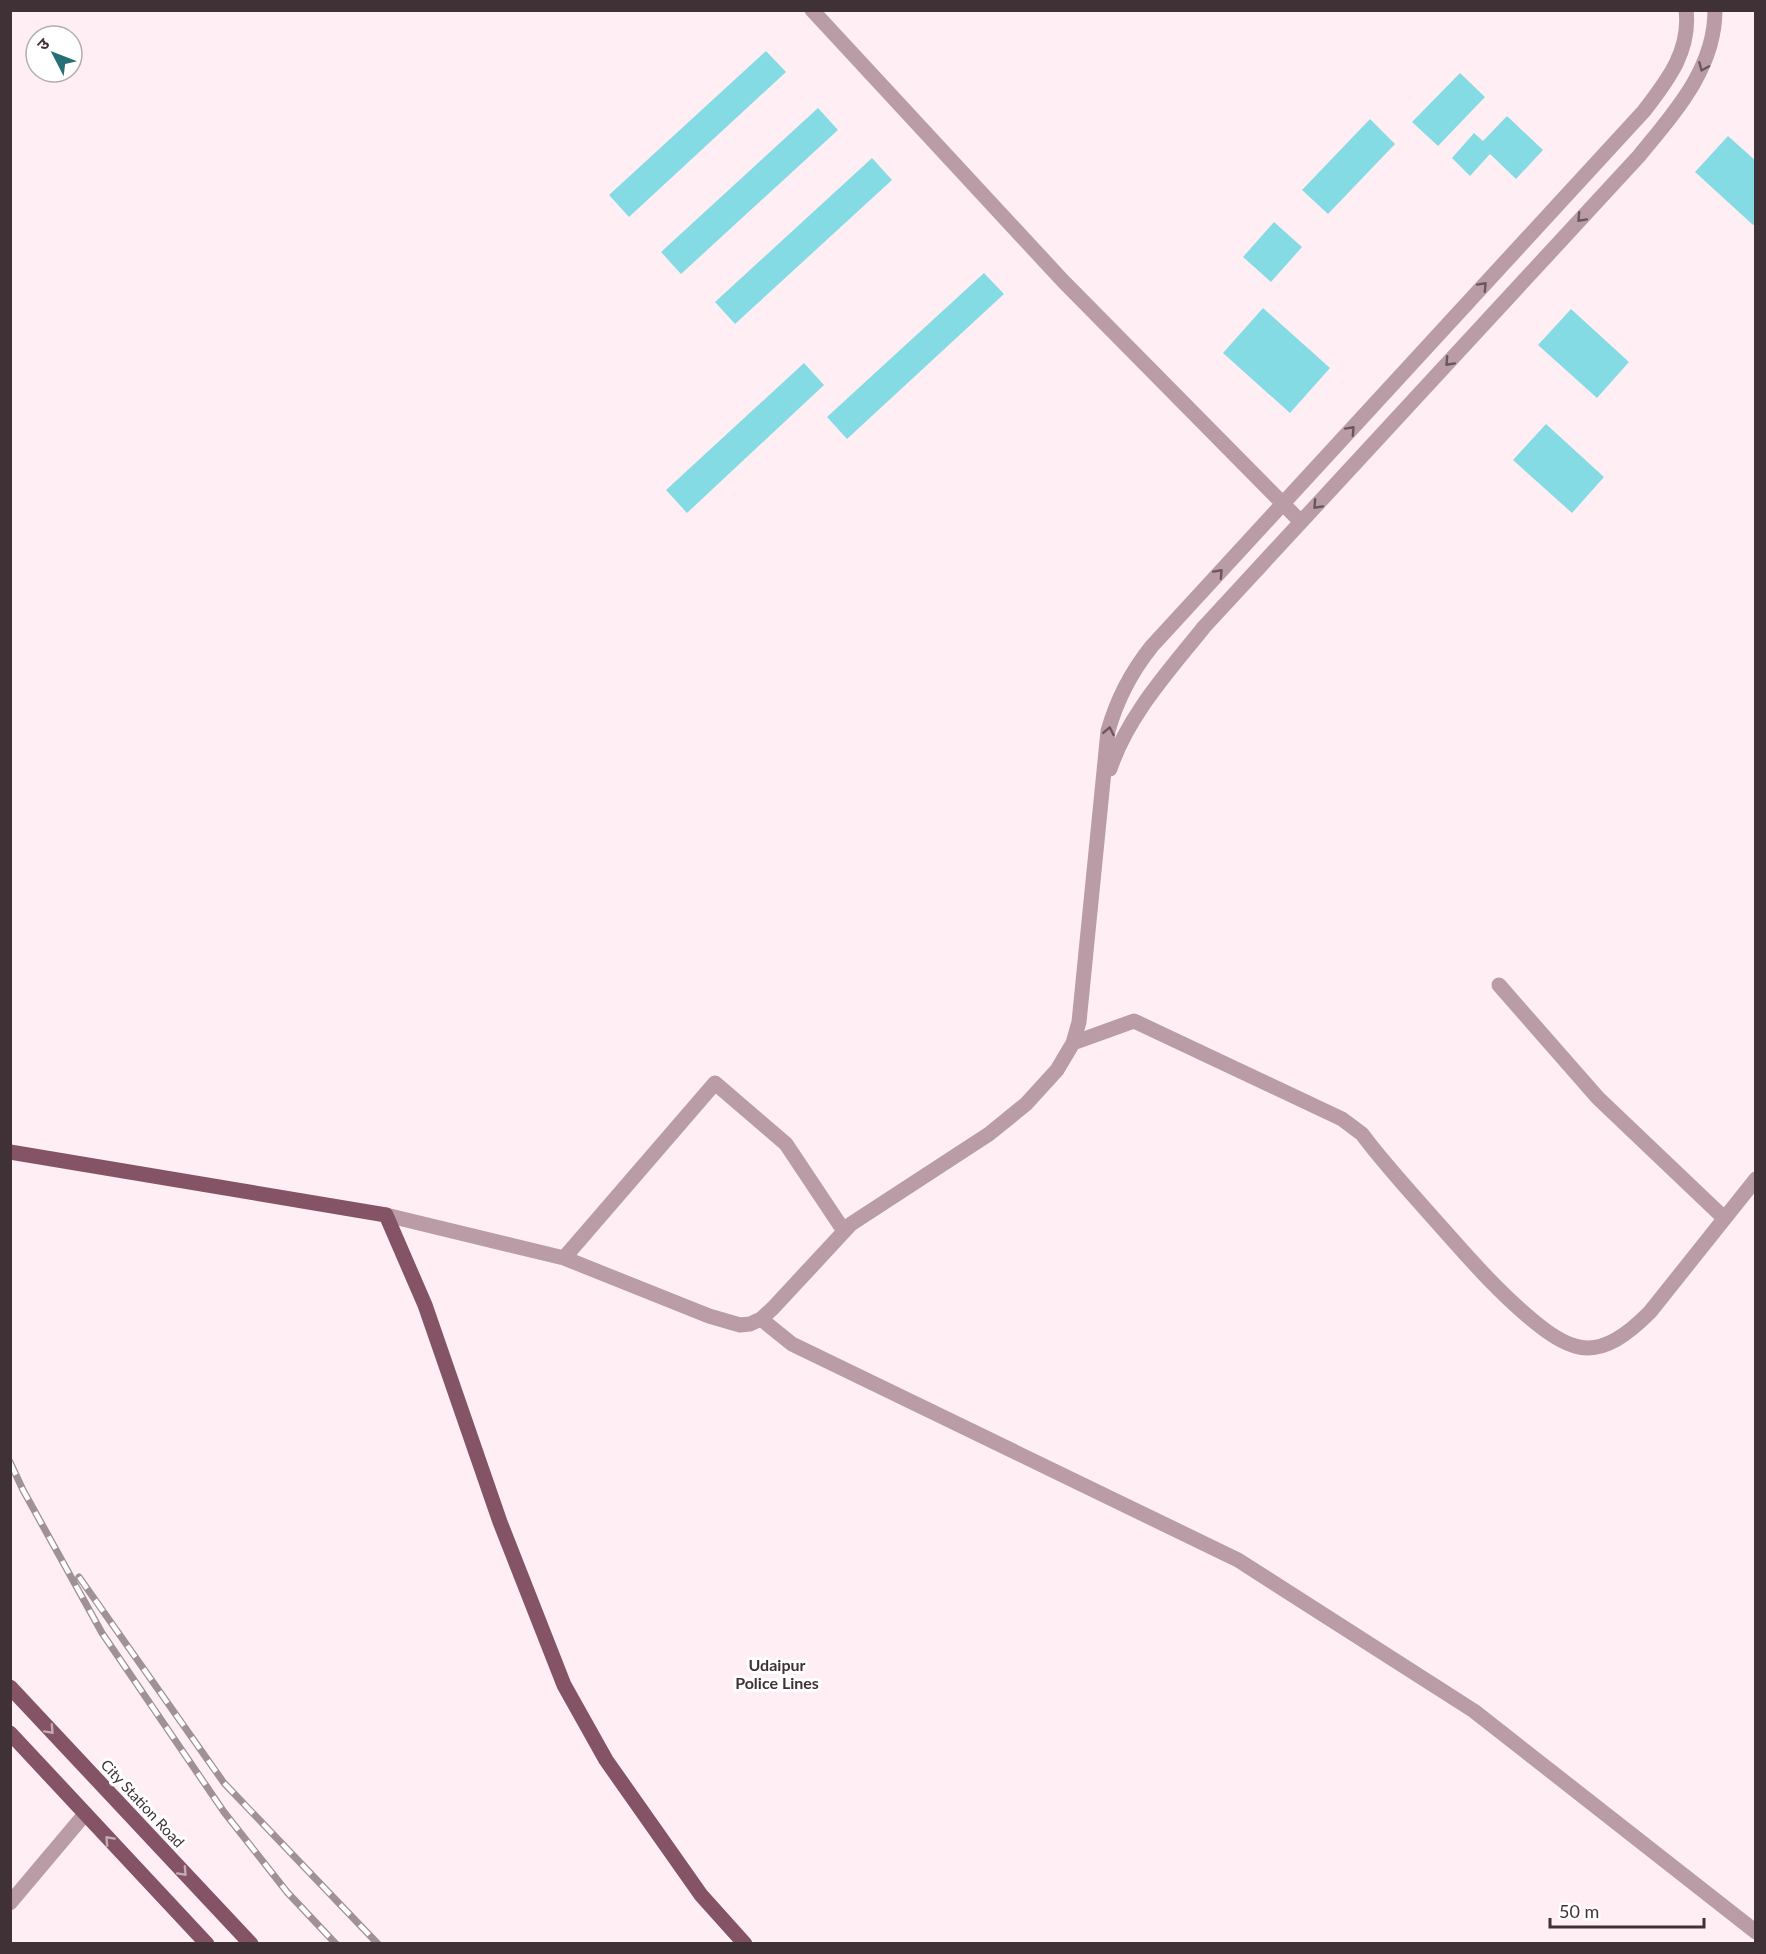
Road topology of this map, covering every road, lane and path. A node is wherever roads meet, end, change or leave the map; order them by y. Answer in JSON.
{"nodes":[{"id":1,"x":812,"y":10,"type":"edge"},
{"id":2,"x":1686,"y":10,"type":"edge"},
{"id":3,"x":1715,"y":10,"type":"edge"},
{"id":4,"x":1283,"y":504,"type":"junction"},
{"id":5,"x":1300,"y":522,"type":"junction"},
{"id":6,"x":1103,"y":789,"type":"junction"},
{"id":7,"x":1499,"y":985,"type":"dead end"},
{"id":8,"x":1073,"y":1043,"type":"junction"},
{"id":9,"x":10,"y":1152,"type":"edge"},
{"id":10,"x":1755,"y":1179,"type":"edge"},
{"id":11,"x":386,"y":1215,"type":"junction"},
{"id":12,"x":1724,"y":1218,"type":"junction"},
{"id":13,"x":844,"y":1231,"type":"junction"},
{"id":14,"x":564,"y":1257,"type":"junction"},
{"id":15,"x":761,"y":1319,"type":"junction"},
{"id":16,"x":10,"y":1687,"type":"edge"},
{"id":17,"x":10,"y":1733,"type":"edge"},
{"id":18,"x":85,"y":1814,"type":"junction"},
{"id":19,"x":16,"y":1885,"type":"edge"},
{"id":20,"x":10,"y":1903,"type":"edge"},
{"id":21,"x":1755,"y":1932,"type":"edge"},
{"id":22,"x":207,"y":1944,"type":"edge"},
{"id":23,"x":251,"y":1944,"type":"edge"},
{"id":24,"x":745,"y":1944,"type":"edge"}],
"edges":[{"from":1,"to":4,"type":"street"},
{"from":4,"to":2,"type":"street","one_way":true},
{"from":3,"to":5,"type":"street","one_way":true},
{"from":4,"to":5,"type":"street"},
{"from":6,"to":4,"type":"street","one_way":true},
{"from":5,"to":6,"type":"street"},
{"from":6,"to":8,"type":"street"},
{"from":7,"to":12,"type":"street"},
{"from":8,"to":12,"type":"street"},
{"from":8,"to":13,"type":"street"},
{"from":9,"to":11,"type":"main road"},
{"from":10,"to":12,"type":"street"},
{"from":11,"to":14,"type":"street"},
{"from":11,"to":24,"type":"main road"},
{"from":13,"to":14,"type":"street"},
{"from":13,"to":15,"type":"street"},
{"from":14,"to":15,"type":"street"},
{"from":15,"to":21,"type":"street"},
{"from":16,"to":23,"type":"main road","name":"City Station Road","one_way":true},
{"from":17,"to":18,"type":"main road"},
{"from":18,"to":19,"type":"street"},
{"from":22,"to":18,"type":"main road","one_way":true},
{"from":19,"to":20,"type":"street"}]}
